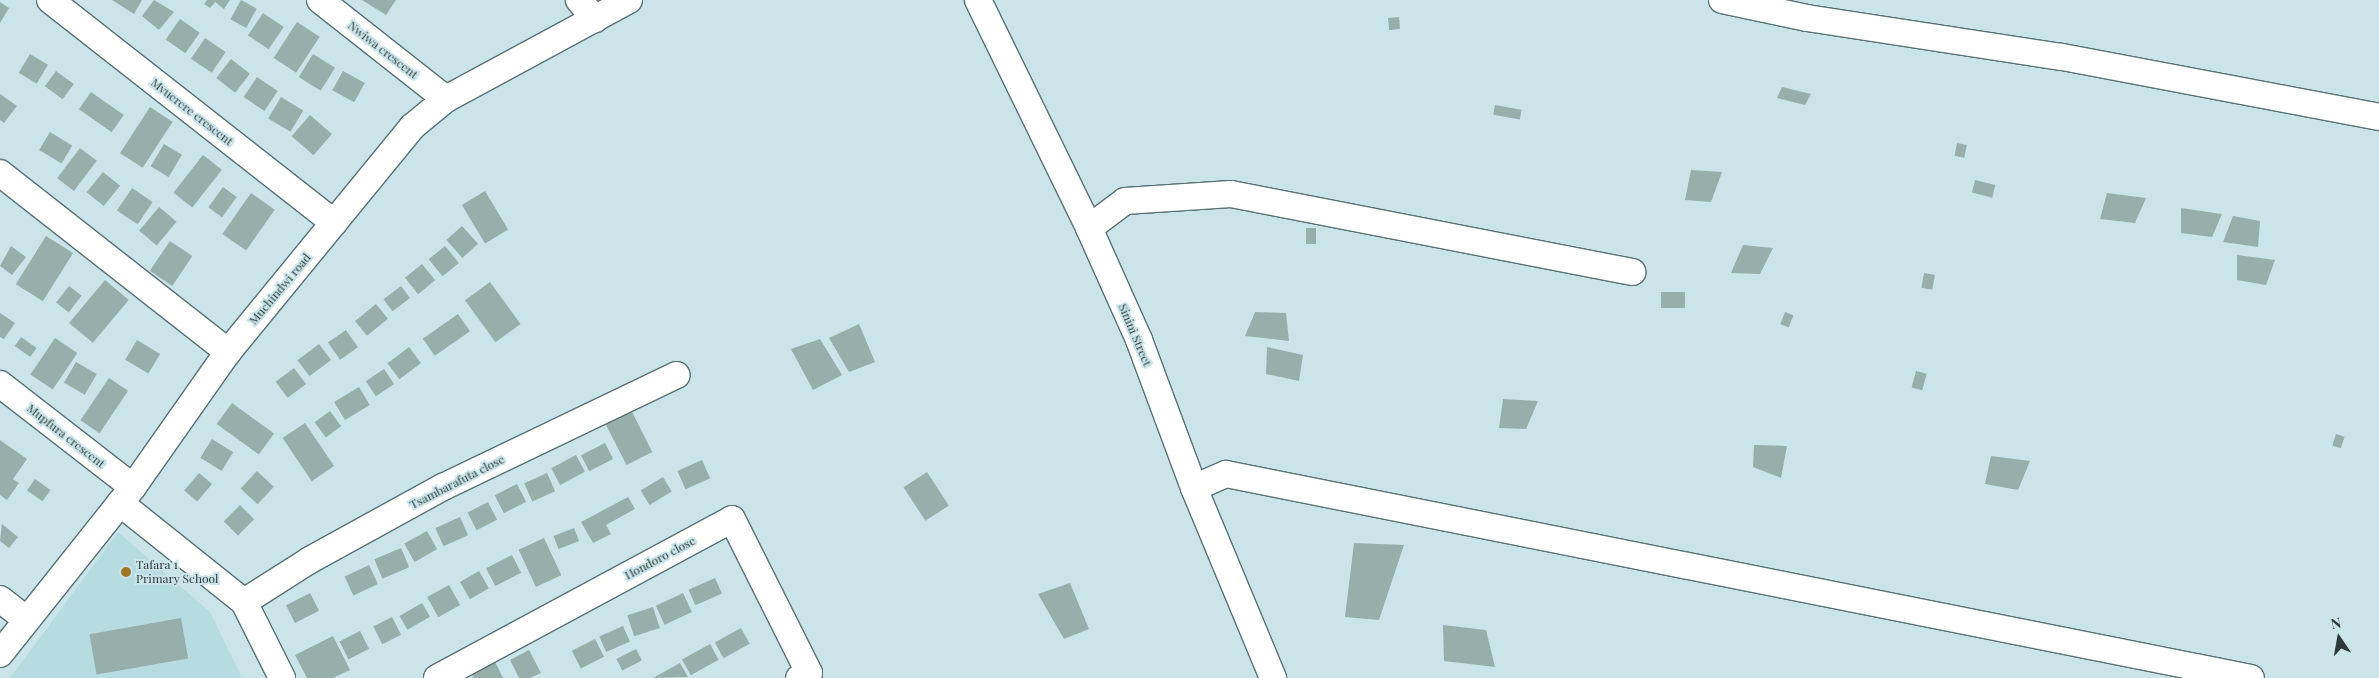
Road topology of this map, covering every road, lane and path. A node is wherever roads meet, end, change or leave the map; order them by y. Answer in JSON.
{"nodes":[{"id":1,"x":50,"y":0,"type":"edge"},
{"id":2,"x":320,"y":0,"type":"edge"},
{"id":3,"x":629,"y":0,"type":"edge"},
{"id":4,"x":978,"y":0,"type":"edge"},
{"id":5,"x":1722,"y":0,"type":"edge"},
{"id":6,"x":587,"y":9,"type":"edge"},
{"id":7,"x":446,"y":99,"type":"junction"},
{"id":8,"x":2379,"y":117,"type":"edge"},
{"id":9,"x":0,"y":173,"type":"edge"},
{"id":10,"x":334,"y":224,"type":"junction"},
{"id":11,"x":1089,"y":228,"type":"junction"},
{"id":12,"x":1633,"y":272,"type":"dead end"},
{"id":13,"x":228,"y":352,"type":"junction"},
{"id":14,"x":677,"y":375,"type":"dead end"},
{"id":15,"x":0,"y":384,"type":"edge"},
{"id":16,"x":1194,"y":488,"type":"junction"},
{"id":17,"x":126,"y":495,"type":"junction"},
{"id":18,"x":0,"y":599,"type":"edge"},
{"id":19,"x":244,"y":602,"type":"junction"},
{"id":20,"x":26,"y":619,"type":"junction"},
{"id":21,"x":0,"y":654,"type":"edge"},
{"id":22,"x":804,"y":675,"type":"edge"},
{"id":23,"x":282,"y":678,"type":"edge"},
{"id":24,"x":437,"y":678,"type":"edge"},
{"id":25,"x":1273,"y":678,"type":"edge"},
{"id":26,"x":2251,"y":678,"type":"edge"}],
"edges":[{"from":1,"to":10,"type":"street","name":"Mvuerere crescent"},
{"from":2,"to":7,"type":"street","name":"Nwiwa crescent"},
{"from":3,"to":6,"type":"street","name":"Muchindwi road"},
{"from":4,"to":11,"type":"street","name":"Sinini Street"},
{"from":5,"to":8,"type":"street"},
{"from":6,"to":7,"type":"street","name":"Muchindwi road"},
{"from":7,"to":10,"type":"street","name":"Muchindwi road"},
{"from":9,"to":13,"type":"street"},
{"from":10,"to":13,"type":"street","name":"Muchindwi road"},
{"from":11,"to":12,"type":"street"},
{"from":11,"to":16,"type":"street","name":"Sinini Street"},
{"from":13,"to":17,"type":"street","name":"Muchindwi road"},
{"from":14,"to":19,"type":"street","name":"Tsambarafuta close"},
{"from":15,"to":17,"type":"street","name":"Mupfura crescent"},
{"from":16,"to":25,"type":"street","name":"Sinini Street"},
{"from":16,"to":26,"type":"street"},
{"from":17,"to":19,"type":"street","name":"Mupfura crescent"},
{"from":17,"to":20,"type":"street","name":"Muchindwi road"},
{"from":18,"to":20,"type":"street"},
{"from":19,"to":23,"type":"street"},
{"from":20,"to":21,"type":"street","name":"Muchindwi road"},
{"from":22,"to":24,"type":"street","name":"Hondoro close"}]}
